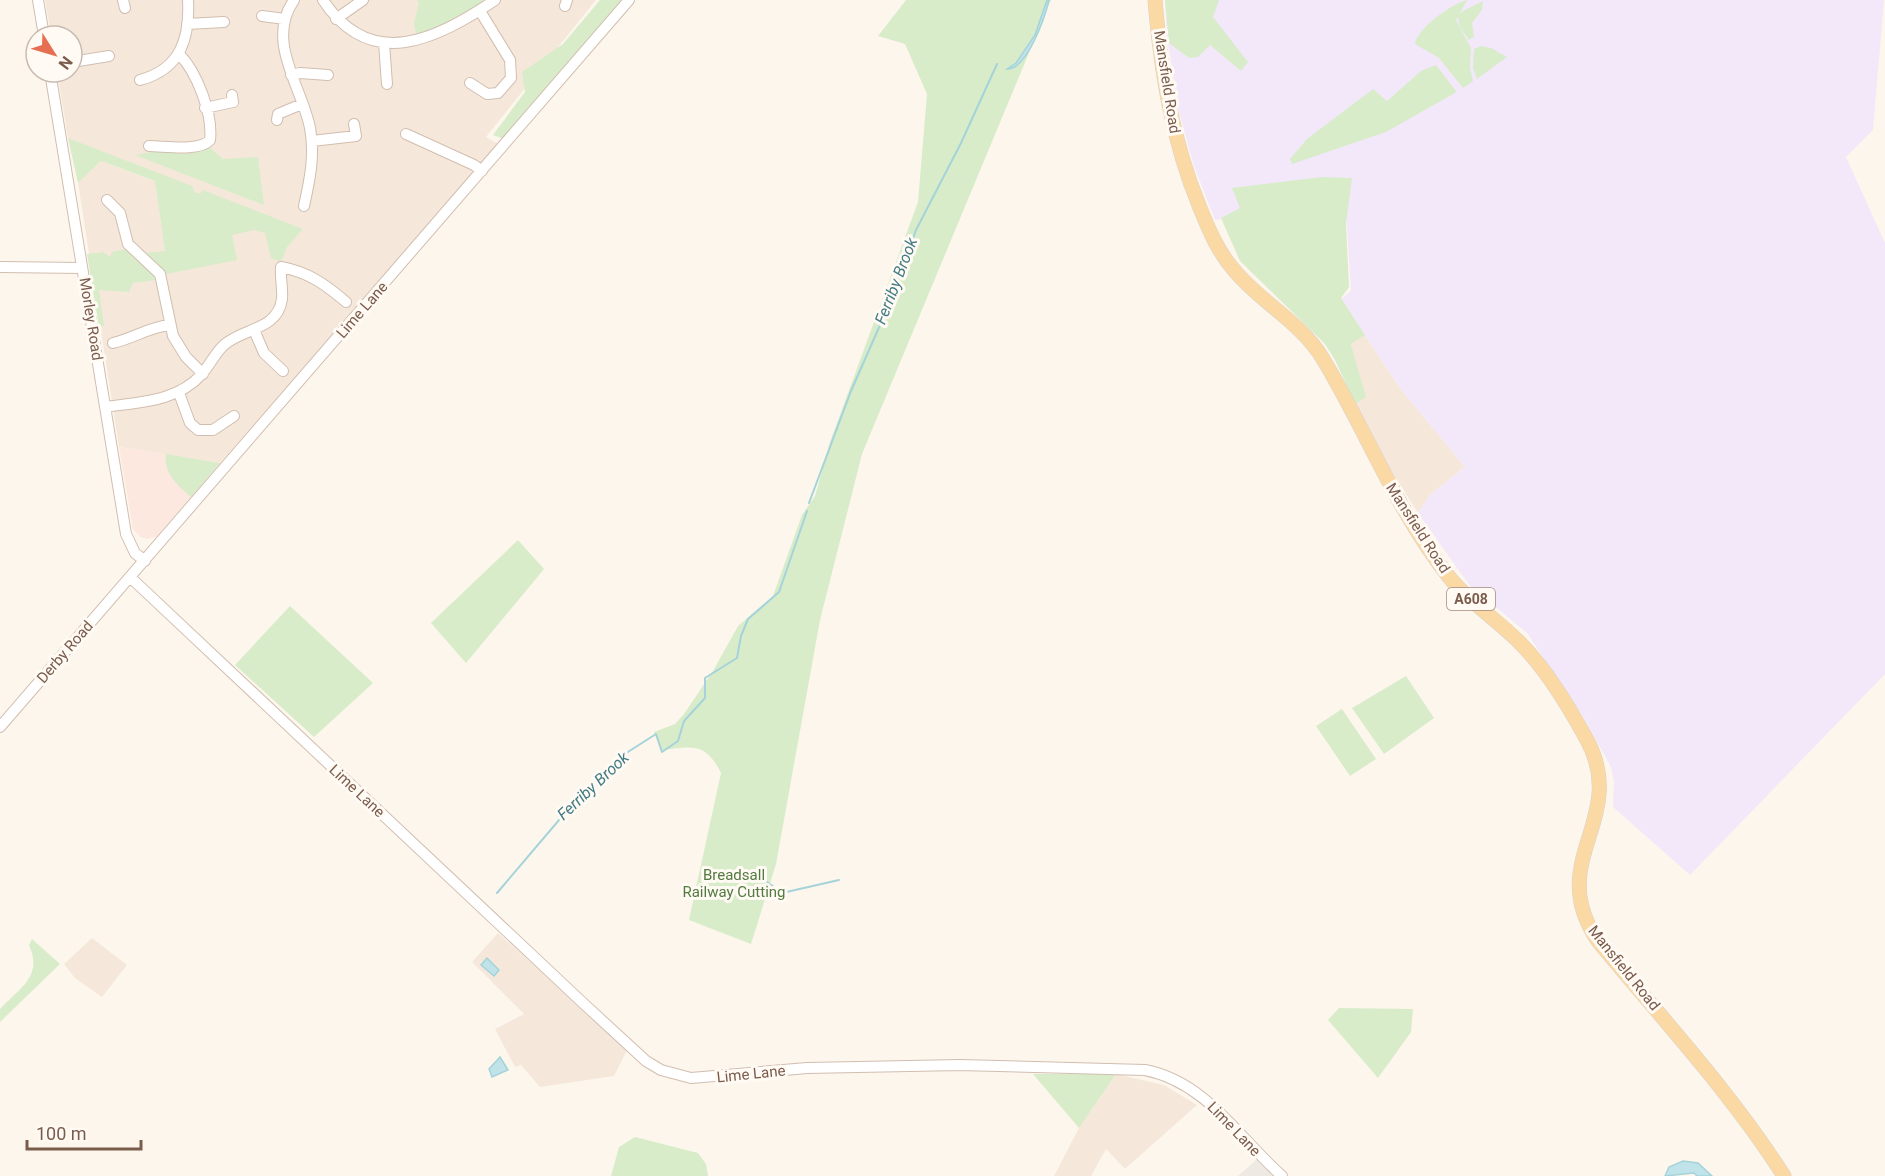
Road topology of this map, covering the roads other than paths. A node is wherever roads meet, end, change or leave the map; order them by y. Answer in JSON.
{"nodes":[{"id":1,"x":38,"y":0,"type":"edge"},
{"id":2,"x":188,"y":0,"type":"edge"},
{"id":3,"x":294,"y":0,"type":"edge"},
{"id":4,"x":323,"y":0,"type":"edge"},
{"id":5,"x":363,"y":0,"type":"edge"},
{"id":6,"x":495,"y":0,"type":"edge"},
{"id":7,"x":629,"y":0,"type":"edge"},
{"id":8,"x":1155,"y":0,"type":"edge"},
{"id":9,"x":480,"y":11,"type":"junction"},
{"id":10,"x":262,"y":16,"type":"dead end"},
{"id":11,"x":285,"y":19,"type":"junction"},
{"id":12,"x":336,"y":19,"type":"junction"},
{"id":13,"x":224,"y":22,"type":"dead end"},
{"id":14,"x":42,"y":24,"type":"edge"},
{"id":15,"x":187,"y":24,"type":"junction"},
{"id":16,"x":384,"y":43,"type":"junction"},
{"id":17,"x":179,"y":54,"type":"junction"},
{"id":18,"x":109,"y":56,"type":"dead end"},
{"id":19,"x":84,"y":60,"type":"edge"},
{"id":20,"x":291,"y":75,"type":"junction"},
{"id":21,"x":328,"y":75,"type":"dead end"},
{"id":22,"x":140,"y":80,"type":"dead end"},
{"id":23,"x":470,"y":83,"type":"dead end"},
{"id":24,"x":52,"y":84,"type":"edge"},
{"id":25,"x":387,"y":84,"type":"dead end"},
{"id":26,"x":232,"y":95,"type":"dead end"},
{"id":27,"x":302,"y":104,"type":"junction"},
{"id":28,"x":205,"y":108,"type":"junction"},
{"id":29,"x":277,"y":120,"type":"dead end"},
{"id":30,"x":354,"y":124,"type":"dead end"},
{"id":31,"x":406,"y":134,"type":"dead end"},
{"id":32,"x":312,"y":141,"type":"junction"},
{"id":33,"x":149,"y":146,"type":"dead end"},
{"id":34,"x":482,"y":171,"type":"junction"},
{"id":35,"x":107,"y":200,"type":"dead end"},
{"id":36,"x":304,"y":206,"type":"dead end"},
{"id":37,"x":0,"y":267,"type":"edge"},
{"id":38,"x":82,"y":268,"type":"junction"},
{"id":39,"x":346,"y":302,"type":"dead end"},
{"id":40,"x":170,"y":325,"type":"junction"},
{"id":41,"x":254,"y":330,"type":"junction"},
{"id":42,"x":113,"y":343,"type":"dead end"},
{"id":43,"x":283,"y":371,"type":"dead end"},
{"id":44,"x":202,"y":374,"type":"junction"},
{"id":45,"x":179,"y":393,"type":"junction"},
{"id":46,"x":105,"y":407,"type":"junction"},
{"id":47,"x":230,"y":424,"type":"dead end"},
{"id":48,"x":144,"y":561,"type":"junction"},
{"id":49,"x":130,"y":578,"type":"junction"},
{"id":50,"x":0,"y":727,"type":"edge"},
{"id":51,"x":1282,"y":1176,"type":"edge"},
{"id":52,"x":1784,"y":1176,"type":"edge"}],
"edges":[{"from":1,"to":14,"type":"street"},
{"from":2,"to":15,"type":"street"},
{"from":3,"to":11,"type":"street"},
{"from":4,"to":12,"type":"street"},
{"from":5,"to":12,"type":"street"},
{"from":6,"to":9,"type":"street"},
{"from":7,"to":34,"type":"street","name":"Lime Lane"},
{"from":8,"to":52,"type":"main road","name":"Mansfield Road","number":"A608"},
{"from":9,"to":16,"type":"street"},
{"from":9,"to":23,"type":"street"},
{"from":10,"to":11,"type":"street"},
{"from":11,"to":20,"type":"street"},
{"from":12,"to":16,"type":"street"},
{"from":13,"to":15,"type":"street"},
{"from":15,"to":17,"type":"street"},
{"from":16,"to":25,"type":"street"},
{"from":17,"to":22,"type":"street"},
{"from":17,"to":28,"type":"street"},
{"from":18,"to":19,"type":"street"},
{"from":20,"to":21,"type":"street"},
{"from":20,"to":27,"type":"street"},
{"from":24,"to":38,"type":"street","name":"Morley Road"},
{"from":26,"to":28,"type":"street"},
{"from":27,"to":29,"type":"street"},
{"from":27,"to":32,"type":"street"},
{"from":28,"to":33,"type":"street"},
{"from":30,"to":32,"type":"street"},
{"from":31,"to":34,"type":"street"},
{"from":32,"to":36,"type":"street"},
{"from":34,"to":48,"type":"street","name":"Lime Lane"},
{"from":35,"to":40,"type":"street"},
{"from":37,"to":38,"type":"street"},
{"from":38,"to":46,"type":"street","name":"Morley Road"},
{"from":39,"to":41,"type":"street"},
{"from":40,"to":42,"type":"street"},
{"from":40,"to":44,"type":"street"},
{"from":41,"to":43,"type":"street"},
{"from":41,"to":44,"type":"street"},
{"from":44,"to":45,"type":"street"},
{"from":45,"to":46,"type":"street"},
{"from":45,"to":47,"type":"street"},
{"from":46,"to":48,"type":"street","name":"Morley Road"},
{"from":48,"to":49,"type":"street","name":"Lime Lane"},
{"from":49,"to":50,"type":"street","name":"Derby Road"},
{"from":49,"to":51,"type":"street","name":"Lime Lane"}]}
